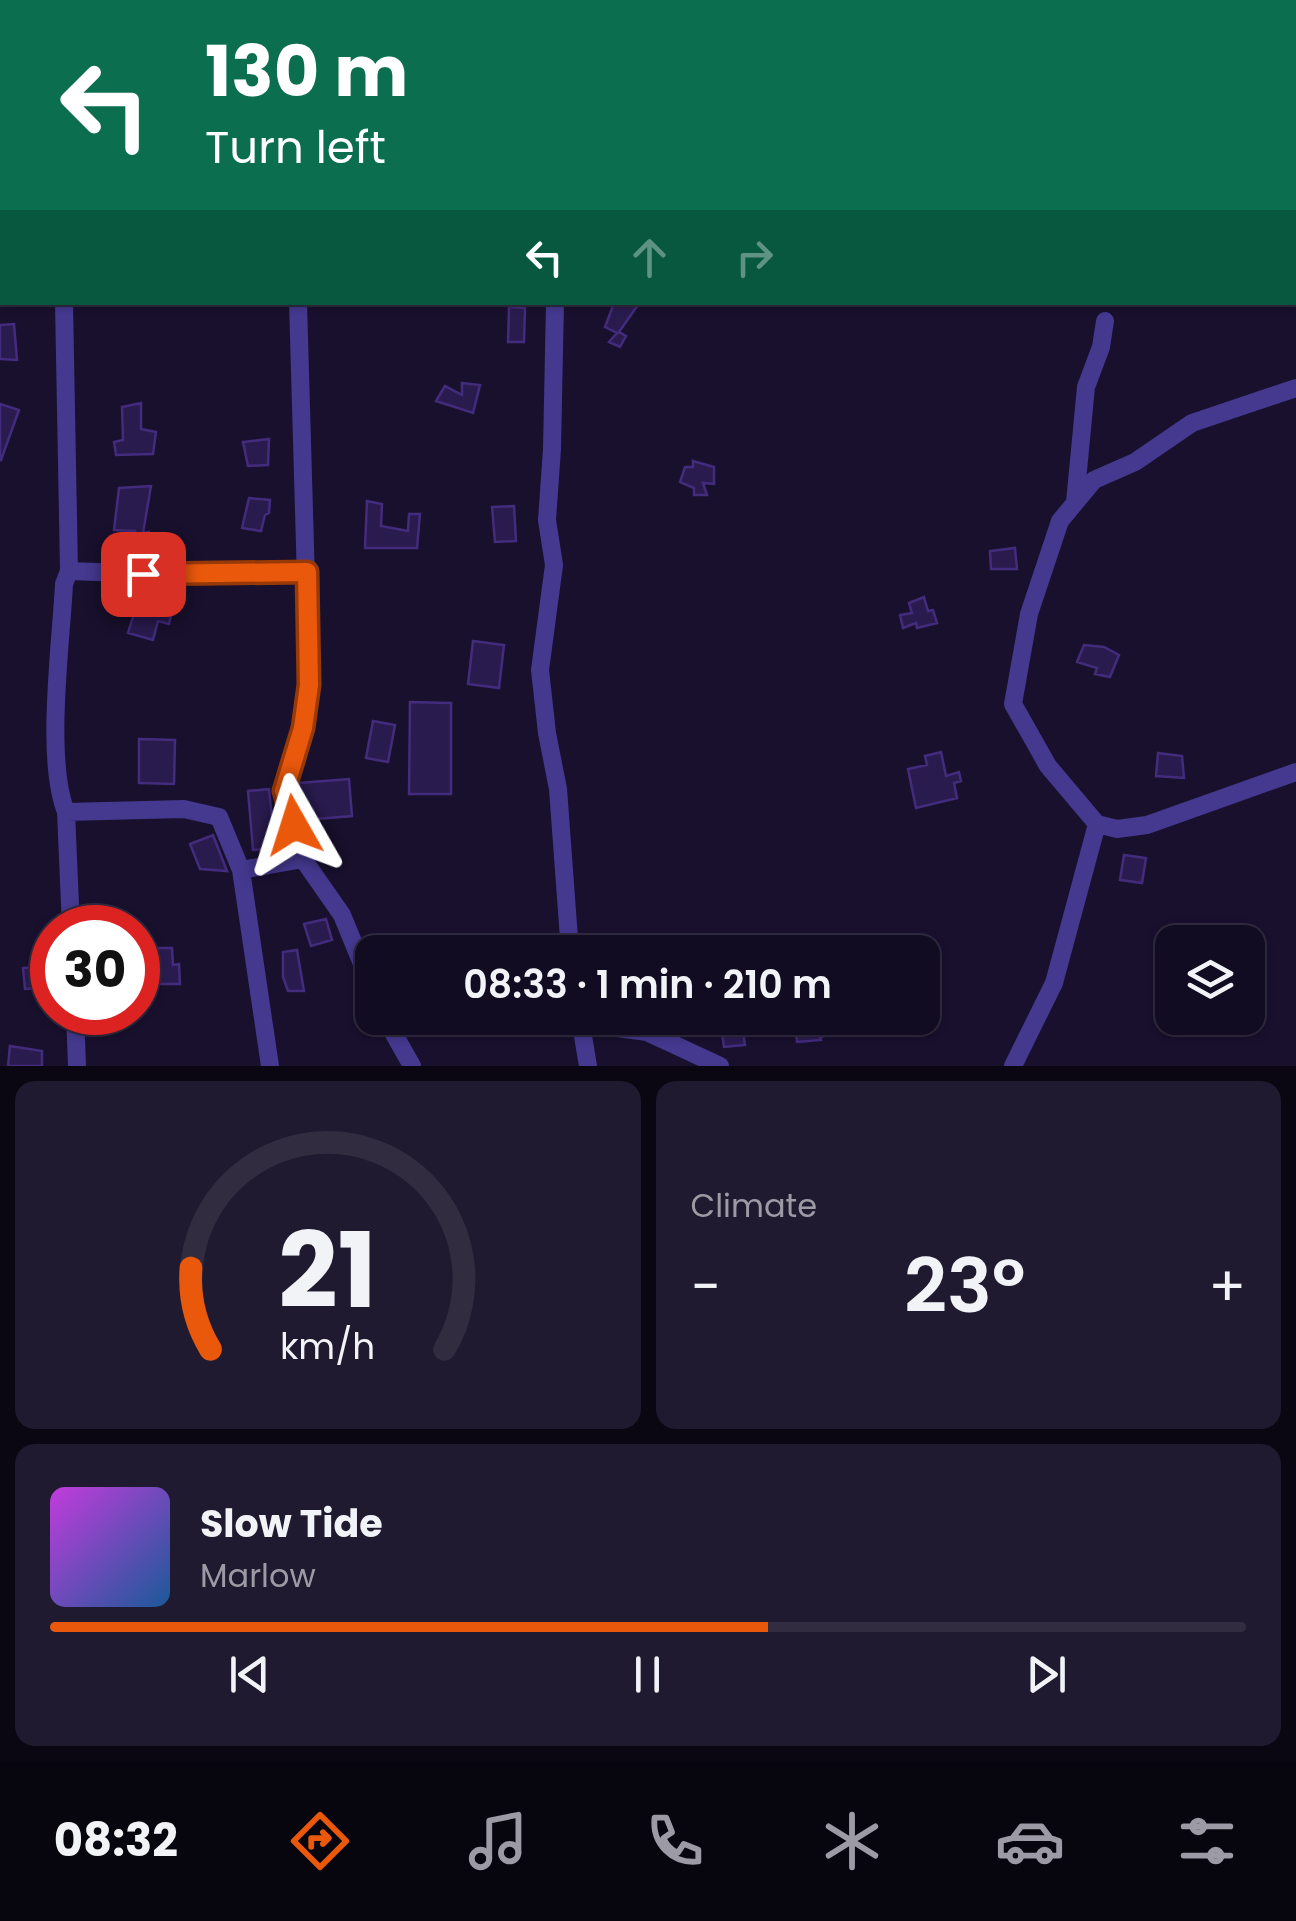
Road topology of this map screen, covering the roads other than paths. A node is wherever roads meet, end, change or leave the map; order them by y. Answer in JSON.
{"nodes":[{"id":1,"x":64,"y":305,"type":"edge"},
{"id":2,"x":298,"y":305,"type":"edge"},
{"id":3,"x":555,"y":305,"type":"edge"},
{"id":4,"x":1105,"y":321,"type":"dead end"},
{"id":5,"x":1296,"y":388,"type":"edge"},
{"id":6,"x":1076,"y":502,"type":"junction"},
{"id":7,"x":69,"y":571,"type":"junction"},
{"id":8,"x":307,"y":572,"type":"junction"},
{"id":9,"x":1296,"y":772,"type":"edge"},
{"id":10,"x":66,"y":812,"type":"junction"},
{"id":11,"x":1097,"y":824,"type":"junction"},
{"id":12,"x":303,"y":860,"type":"junction"},
{"id":13,"x":241,"y":870,"type":"junction"},
{"id":14,"x":70,"y":905,"type":"edge"},
{"id":15,"x":569,"y":935,"type":"edge"},
{"id":16,"x":355,"y":947,"type":"edge"},
{"id":17,"x":76,"y":1035,"type":"edge"},
{"id":18,"x":395,"y":1035,"type":"edge"},
{"id":19,"x":583,"y":1035,"type":"edge"},
{"id":20,"x":653,"y":1035,"type":"edge"},
{"id":21,"x":77,"y":1066,"type":"edge"},
{"id":22,"x":270,"y":1066,"type":"edge"},
{"id":23,"x":412,"y":1066,"type":"edge"},
{"id":24,"x":588,"y":1066,"type":"edge"},
{"id":25,"x":720,"y":1066,"type":"edge"},
{"id":26,"x":1013,"y":1066,"type":"edge"}],
"edges":[{"from":1,"to":7,"type":"street"},
{"from":2,"to":8,"type":"street"},
{"from":3,"to":15,"type":"street"},
{"from":4,"to":6,"type":"street"},
{"from":5,"to":6,"type":"street"},
{"from":6,"to":11,"type":"street"},
{"from":7,"to":8,"type":"street"},
{"from":7,"to":10,"type":"street"},
{"from":8,"to":12,"type":"street"},
{"from":9,"to":11,"type":"street"},
{"from":10,"to":13,"type":"street"},
{"from":10,"to":14,"type":"street"},
{"from":11,"to":26,"type":"street"},
{"from":12,"to":13,"type":"street"},
{"from":12,"to":16,"type":"street"},
{"from":13,"to":22,"type":"street"},
{"from":17,"to":21,"type":"street"},
{"from":18,"to":23,"type":"street"},
{"from":19,"to":24,"type":"street"},
{"from":20,"to":25,"type":"street"}]}
